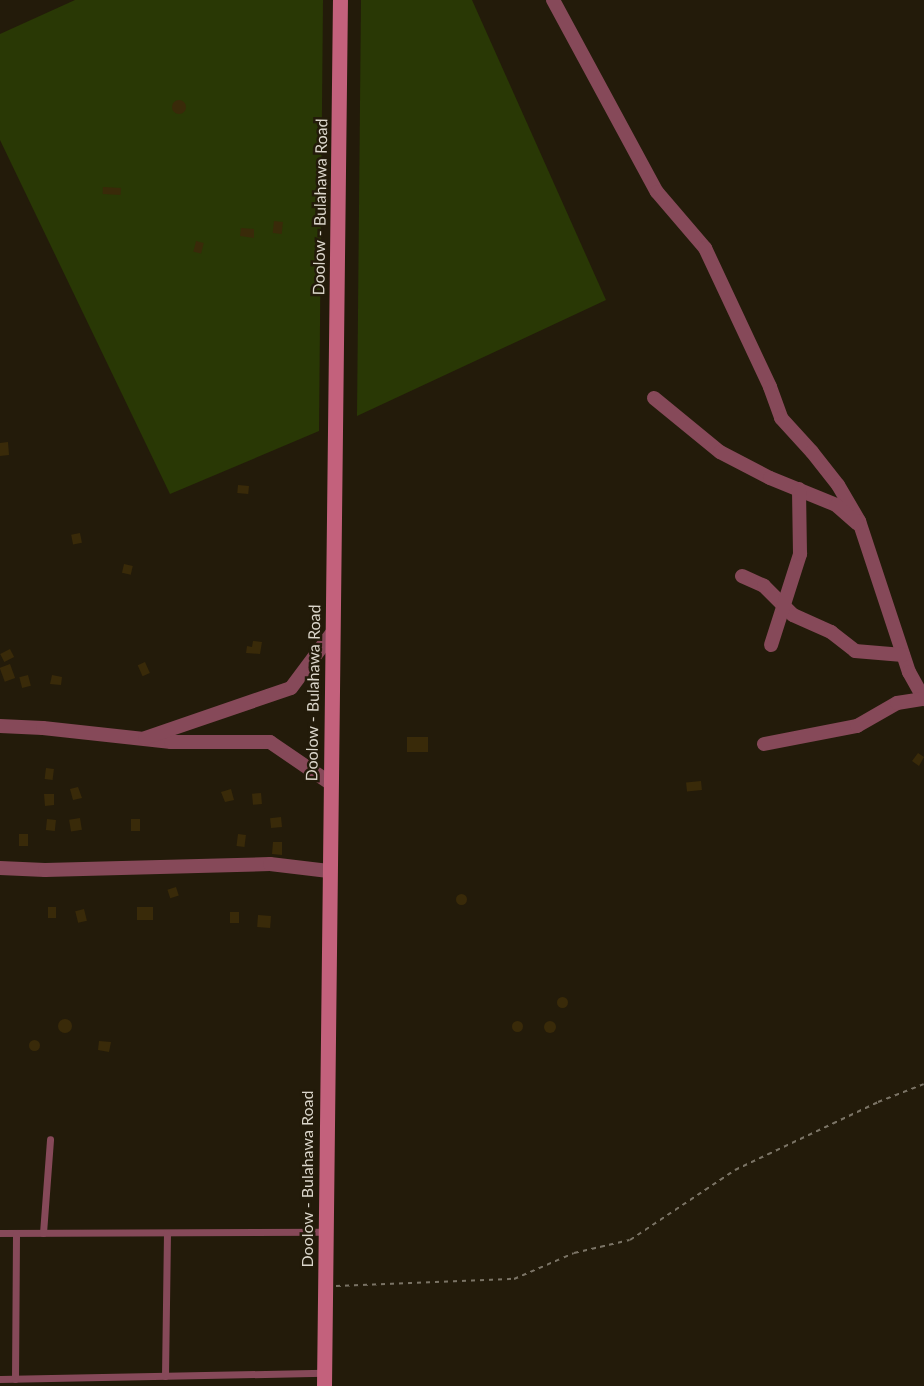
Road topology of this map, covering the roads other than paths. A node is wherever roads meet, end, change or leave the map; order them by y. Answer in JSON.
{"nodes":[{"id":1,"x":340,"y":0,"type":"edge"},
{"id":2,"x":553,"y":0,"type":"edge"},
{"id":3,"x":654,"y":398,"type":"dead end"},
{"id":4,"x":799,"y":489,"type":"junction"},
{"id":5,"x":862,"y":527,"type":"junction"},
{"id":6,"x":742,"y":576,"type":"dead end"},
{"id":7,"x":783,"y":607,"type":"junction"},
{"id":8,"x":332,"y":633,"type":"junction"},
{"id":9,"x":771,"y":645,"type":"dead end"},
{"id":10,"x":903,"y":655,"type":"junction"},
{"id":11,"x":923,"y":699,"type":"edge"},
{"id":12,"x":0,"y":727,"type":"edge"},
{"id":13,"x":140,"y":739,"type":"junction"},
{"id":14,"x":764,"y":744,"type":"dead end"},
{"id":15,"x":330,"y":783,"type":"junction"},
{"id":16,"x":0,"y":868,"type":"edge"},
{"id":17,"x":329,"y":871,"type":"junction"},
{"id":18,"x":50,"y":1139,"type":"dead end"},
{"id":19,"x":325,"y":1232,"type":"junction"},
{"id":20,"x":0,"y":1233,"type":"edge"},
{"id":21,"x":16,"y":1233,"type":"junction"},
{"id":22,"x":43,"y":1233,"type":"junction"},
{"id":23,"x":167,"y":1233,"type":"junction"},
{"id":24,"x":165,"y":1376,"type":"junction"},
{"id":25,"x":0,"y":1379,"type":"edge"},
{"id":26,"x":15,"y":1379,"type":"junction"},
{"id":27,"x":324,"y":1380,"type":"edge"}],
"edges":[{"from":1,"to":8,"type":"main road","name":"Doolow - Bulahawa Road"},
{"from":2,"to":5,"type":"street"},
{"from":3,"to":4,"type":"street"},
{"from":4,"to":5,"type":"street"},
{"from":4,"to":7,"type":"street"},
{"from":5,"to":10,"type":"street"},
{"from":6,"to":7,"type":"street"},
{"from":7,"to":9,"type":"street"},
{"from":7,"to":10,"type":"street"},
{"from":8,"to":13,"type":"street"},
{"from":8,"to":15,"type":"main road","name":"Doolow - Bulahawa Road"},
{"from":10,"to":11,"type":"street"},
{"from":11,"to":14,"type":"street"},
{"from":12,"to":13,"type":"street"},
{"from":13,"to":15,"type":"street"},
{"from":15,"to":17,"type":"main road","name":"Doolow - Bulahawa Road"},
{"from":16,"to":17,"type":"street"},
{"from":17,"to":19,"type":"main road","name":"Doolow - Bulahawa Road"},
{"from":18,"to":22,"type":"lane"},
{"from":19,"to":23,"type":"lane"},
{"from":19,"to":27,"type":"main road","name":"Doolow - Bulahawa Road"},
{"from":20,"to":21,"type":"lane"},
{"from":21,"to":22,"type":"lane"},
{"from":21,"to":26,"type":"lane"},
{"from":22,"to":23,"type":"lane"},
{"from":23,"to":24,"type":"lane"},
{"from":24,"to":26,"type":"lane"},
{"from":24,"to":27,"type":"lane"},
{"from":25,"to":26,"type":"lane"}]}
